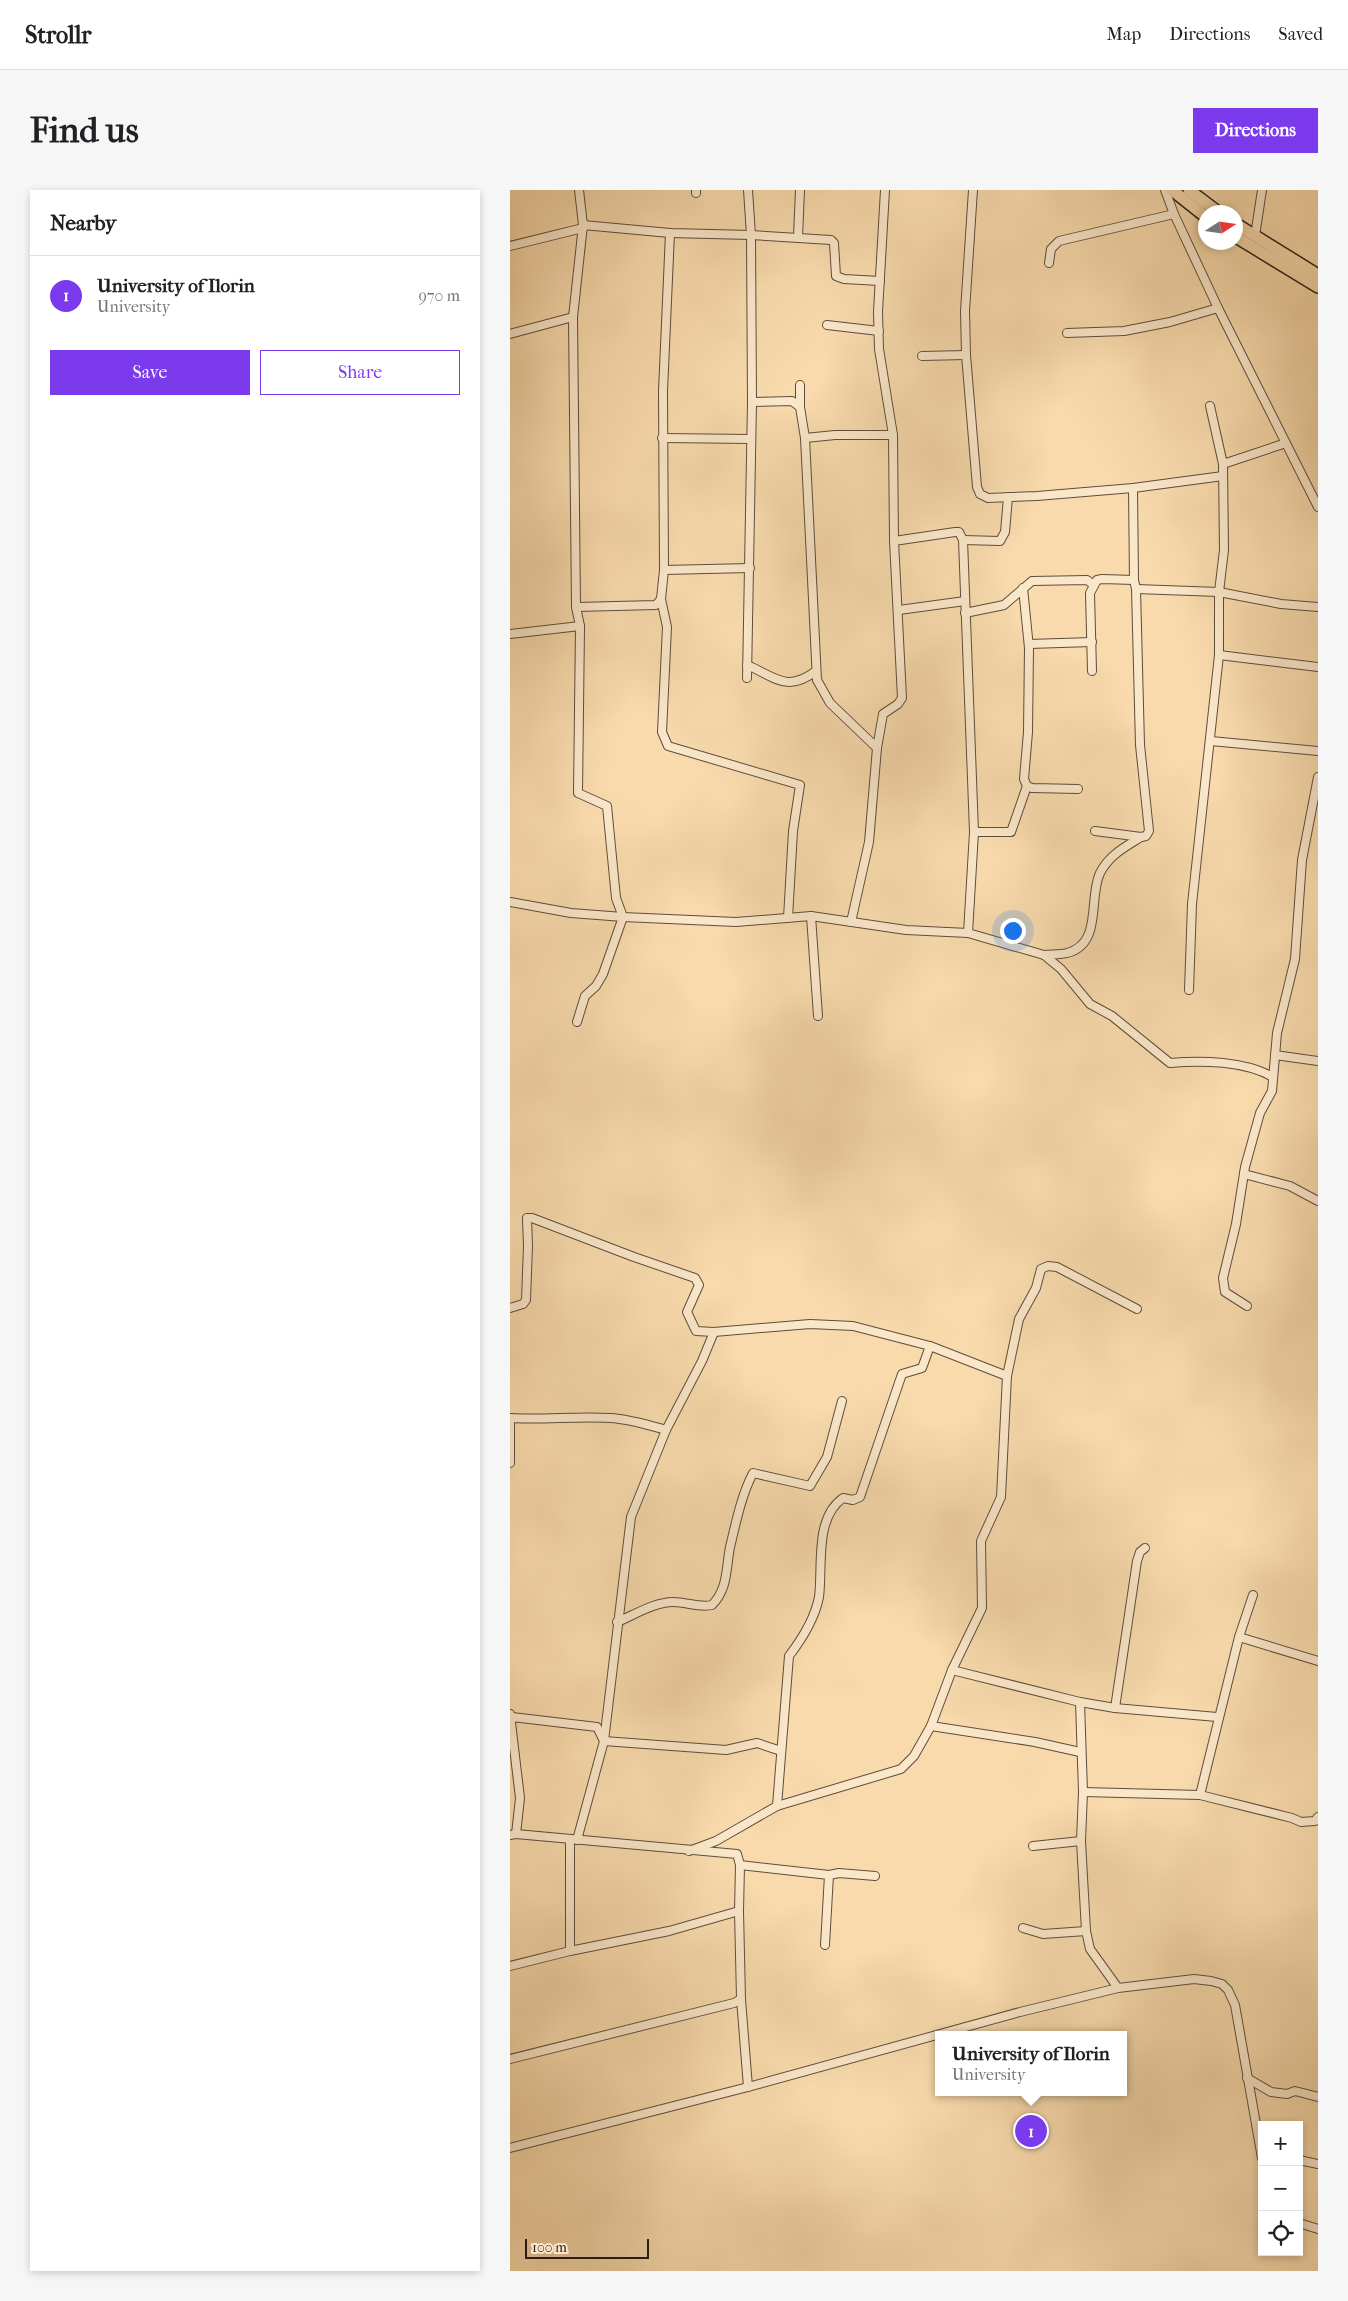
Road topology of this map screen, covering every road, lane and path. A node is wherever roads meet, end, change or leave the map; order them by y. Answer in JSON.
{"nodes":[{"id":1,"x":580,"y":190,"type":"edge"},
{"id":2,"x":748,"y":190,"type":"edge"},
{"id":3,"x":800,"y":190,"type":"edge"},
{"id":4,"x":885,"y":190,"type":"edge"},
{"id":5,"x":973,"y":190,"type":"edge"},
{"id":6,"x":1165,"y":190,"type":"edge"},
{"id":7,"x":1172,"y":190,"type":"edge"},
{"id":8,"x":1189,"y":190,"type":"edge"},
{"id":9,"x":1262,"y":190,"type":"edge"},
{"id":10,"x":1209,"y":205,"type":"edge"},
{"id":11,"x":1198,"y":211,"type":"edge"},
{"id":12,"x":1174,"y":214,"type":"junction"},
{"id":13,"x":583,"y":227,"type":"junction"},
{"id":14,"x":1243,"y":229,"type":"edge"},
{"id":15,"x":670,"y":232,"type":"junction"},
{"id":16,"x":751,"y":235,"type":"junction"},
{"id":17,"x":1254,"y":236,"type":"junction"},
{"id":18,"x":798,"y":237,"type":"junction"},
{"id":19,"x":1243,"y":241,"type":"edge"},
{"id":20,"x":510,"y":246,"type":"edge"},
{"id":21,"x":1049,"y":263,"type":"dead end"},
{"id":22,"x":1318,"y":275,"type":"edge"},
{"id":23,"x":880,"y":281,"type":"junction"},
{"id":24,"x":1318,"y":287,"type":"edge"},
{"id":25,"x":1218,"y":308,"type":"junction"},
{"id":26,"x":573,"y":317,"type":"junction"},
{"id":27,"x":827,"y":325,"type":"dead end"},
{"id":28,"x":879,"y":331,"type":"junction"},
{"id":29,"x":510,"y":334,"type":"edge"},
{"id":30,"x":1067,"y":334,"type":"dead end"},
{"id":31,"x":966,"y":354,"type":"junction"},
{"id":32,"x":922,"y":356,"type":"dead end"},
{"id":33,"x":800,"y":385,"type":"dead end"},
{"id":34,"x":752,"y":402,"type":"junction"},
{"id":35,"x":1210,"y":406,"type":"dead end"},
{"id":36,"x":800,"y":407,"type":"junction"},
{"id":37,"x":893,"y":435,"type":"junction"},
{"id":38,"x":662,"y":438,"type":"junction"},
{"id":39,"x":805,"y":438,"type":"junction"},
{"id":40,"x":751,"y":439,"type":"junction"},
{"id":41,"x":1286,"y":443,"type":"junction"},
{"id":42,"x":1223,"y":464,"type":"junction"},
{"id":43,"x":1223,"y":476,"type":"junction"},
{"id":44,"x":1133,"y":488,"type":"junction"},
{"id":45,"x":1008,"y":497,"type":"junction"},
{"id":46,"x":1318,"y":507,"type":"edge"},
{"id":47,"x":964,"y":540,"type":"junction"},
{"id":48,"x":894,"y":541,"type":"junction"},
{"id":49,"x":750,"y":568,"type":"junction"},
{"id":50,"x":664,"y":570,"type":"junction"},
{"id":51,"x":1134,"y":580,"type":"junction"},
{"id":52,"x":1094,"y":585,"type":"junction"},
{"id":53,"x":1023,"y":588,"type":"junction"},
{"id":54,"x":1136,"y":589,"type":"junction"},
{"id":55,"x":1218,"y":592,"type":"junction"},
{"id":56,"x":661,"y":600,"type":"junction"},
{"id":57,"x":965,"y":601,"type":"junction"},
{"id":58,"x":576,"y":607,"type":"junction"},
{"id":59,"x":1318,"y":607,"type":"edge"},
{"id":60,"x":899,"y":610,"type":"junction"},
{"id":61,"x":965,"y":613,"type":"junction"},
{"id":62,"x":580,"y":626,"type":"junction"},
{"id":63,"x":510,"y":634,"type":"edge"},
{"id":64,"x":1092,"y":642,"type":"junction"},
{"id":65,"x":1029,"y":644,"type":"junction"},
{"id":66,"x":1219,"y":655,"type":"junction"},
{"id":67,"x":747,"y":665,"type":"junction"},
{"id":68,"x":1318,"y":667,"type":"edge"},
{"id":69,"x":816,"y":671,"type":"junction"},
{"id":70,"x":1092,"y":671,"type":"dead end"},
{"id":71,"x":747,"y":678,"type":"dead end"},
{"id":72,"x":1211,"y":741,"type":"junction"},
{"id":73,"x":876,"y":748,"type":"junction"},
{"id":74,"x":1318,"y":751,"type":"edge"},
{"id":75,"x":1318,"y":777,"type":"edge"},
{"id":76,"x":1027,"y":786,"type":"junction"},
{"id":77,"x":1078,"y":789,"type":"dead end"},
{"id":78,"x":1095,"y":830,"type":"dead end"},
{"id":79,"x":974,"y":832,"type":"junction"},
{"id":80,"x":1141,"y":838,"type":"junction"},
{"id":81,"x":510,"y":902,"type":"edge"},
{"id":82,"x":811,"y":916,"type":"junction"},
{"id":83,"x":623,"y":917,"type":"junction"},
{"id":84,"x":788,"y":918,"type":"junction"},
{"id":85,"x":852,"y":922,"type":"junction"},
{"id":86,"x":968,"y":933,"type":"junction"},
{"id":87,"x":1044,"y":955,"type":"junction"},
{"id":88,"x":1189,"y":990,"type":"dead end"},
{"id":89,"x":818,"y":1016,"type":"dead end"},
{"id":90,"x":577,"y":1022,"type":"dead end"},
{"id":91,"x":1275,"y":1055,"type":"junction"},
{"id":92,"x":1318,"y":1061,"type":"edge"},
{"id":93,"x":1273,"y":1076,"type":"junction"},
{"id":94,"x":1244,"y":1174,"type":"junction"},
{"id":95,"x":1318,"y":1201,"type":"edge"},
{"id":96,"x":1247,"y":1306,"type":"dead end"},
{"id":97,"x":510,"y":1308,"type":"edge"},
{"id":98,"x":1137,"y":1309,"type":"dead end"},
{"id":99,"x":714,"y":1332,"type":"junction"},
{"id":100,"x":930,"y":1346,"type":"junction"},
{"id":101,"x":1007,"y":1376,"type":"junction"},
{"id":102,"x":842,"y":1401,"type":"dead end"},
{"id":103,"x":510,"y":1418,"type":"edge"},
{"id":104,"x":666,"y":1430,"type":"junction"},
{"id":105,"x":510,"y":1463,"type":"edge"},
{"id":106,"x":1145,"y":1548,"type":"dead end"},
{"id":107,"x":1253,"y":1595,"type":"dead end"},
{"id":108,"x":618,"y":1622,"type":"junction"},
{"id":109,"x":1239,"y":1637,"type":"junction"},
{"id":110,"x":1318,"y":1661,"type":"edge"},
{"id":111,"x":952,"y":1670,"type":"junction"},
{"id":112,"x":1080,"y":1702,"type":"junction"},
{"id":113,"x":1114,"y":1708,"type":"junction"},
{"id":114,"x":511,"y":1716,"type":"edge"},
{"id":115,"x":1217,"y":1717,"type":"junction"},
{"id":116,"x":931,"y":1726,"type":"junction"},
{"id":117,"x":604,"y":1741,"type":"junction"},
{"id":118,"x":781,"y":1751,"type":"junction"},
{"id":119,"x":1080,"y":1752,"type":"junction"},
{"id":120,"x":1083,"y":1792,"type":"junction"},
{"id":121,"x":1200,"y":1795,"type":"junction"},
{"id":122,"x":777,"y":1806,"type":"junction"},
{"id":123,"x":1318,"y":1817,"type":"edge"},
{"id":124,"x":513,"y":1834,"type":"edge"},
{"id":125,"x":574,"y":1840,"type":"junction"},
{"id":126,"x":1081,"y":1841,"type":"junction"},
{"id":127,"x":1033,"y":1846,"type":"dead end"},
{"id":128,"x":689,"y":1851,"type":"junction"},
{"id":129,"x":740,"y":1865,"type":"junction"},
{"id":130,"x":829,"y":1875,"type":"junction"},
{"id":131,"x":875,"y":1876,"type":"dead end"},
{"id":132,"x":739,"y":1911,"type":"junction"},
{"id":133,"x":1023,"y":1928,"type":"dead end"},
{"id":134,"x":1086,"y":1931,"type":"junction"},
{"id":135,"x":825,"y":1945,"type":"dead end"},
{"id":136,"x":570,"y":1951,"type":"junction"},
{"id":137,"x":510,"y":1966,"type":"edge"},
{"id":138,"x":1118,"y":1988,"type":"junction"},
{"id":139,"x":741,"y":1999,"type":"junction"},
{"id":140,"x":951,"y":2031,"type":"edge"},
{"id":141,"x":935,"y":2035,"type":"edge"},
{"id":142,"x":510,"y":2059,"type":"edge"},
{"id":143,"x":1247,"y":2078,"type":"junction"},
{"id":144,"x":748,"y":2087,"type":"junction"},
{"id":145,"x":1318,"y":2097,"type":"edge"},
{"id":146,"x":1258,"y":2137,"type":"edge"},
{"id":147,"x":510,"y":2148,"type":"edge"},
{"id":148,"x":1303,"y":2161,"type":"edge"},
{"id":149,"x":1318,"y":2164,"type":"edge"},
{"id":150,"x":1303,"y":2224,"type":"edge"},
{"id":151,"x":1318,"y":2230,"type":"edge"}],
"edges":[{"from":1,"to":13,"type":"street"},
{"from":2,"to":16,"type":"street"},
{"from":3,"to":18,"type":"street"},
{"from":4,"to":23,"type":"street"},
{"from":5,"to":31,"type":"street"},
{"from":6,"to":12,"type":"street"},
{"from":7,"to":11,"type":"main road"},
{"from":8,"to":10,"type":"main road"},
{"from":9,"to":17,"type":"street"},
{"from":12,"to":21,"type":"street"},
{"from":12,"to":25,"type":"street"},
{"from":13,"to":15,"type":"street"},
{"from":13,"to":20,"type":"street"},
{"from":13,"to":26,"type":"street"},
{"from":14,"to":17,"type":"main road"},
{"from":15,"to":16,"type":"street"},
{"from":15,"to":38,"type":"street"},
{"from":16,"to":18,"type":"street"},
{"from":16,"to":34,"type":"street"},
{"from":17,"to":22,"type":"main road"},
{"from":18,"to":23,"type":"street"},
{"from":19,"to":24,"type":"main road"},
{"from":23,"to":28,"type":"street"},
{"from":25,"to":30,"type":"street"},
{"from":25,"to":41,"type":"street"},
{"from":26,"to":29,"type":"street"},
{"from":26,"to":58,"type":"street"},
{"from":27,"to":28,"type":"street"},
{"from":28,"to":37,"type":"street"},
{"from":31,"to":32,"type":"street"},
{"from":31,"to":45,"type":"street"},
{"from":33,"to":36,"type":"street"},
{"from":34,"to":36,"type":"street"},
{"from":34,"to":40,"type":"street"},
{"from":35,"to":42,"type":"street"},
{"from":36,"to":39,"type":"street"},
{"from":37,"to":39,"type":"street"},
{"from":37,"to":48,"type":"street"},
{"from":38,"to":40,"type":"street"},
{"from":38,"to":50,"type":"street"},
{"from":39,"to":69,"type":"street"},
{"from":40,"to":49,"type":"street"},
{"from":41,"to":42,"type":"street"},
{"from":41,"to":46,"type":"street"},
{"from":42,"to":43,"type":"street"},
{"from":43,"to":44,"type":"street"},
{"from":43,"to":55,"type":"street"},
{"from":44,"to":45,"type":"street"},
{"from":44,"to":51,"type":"street"},
{"from":45,"to":47,"type":"street"},
{"from":47,"to":48,"type":"street"},
{"from":47,"to":57,"type":"street"},
{"from":48,"to":60,"type":"street"},
{"from":49,"to":50,"type":"street"},
{"from":49,"to":67,"type":"street"},
{"from":50,"to":56,"type":"street"},
{"from":51,"to":52,"type":"street"},
{"from":51,"to":54,"type":"street"},
{"from":52,"to":53,"type":"street"},
{"from":52,"to":64,"type":"street"},
{"from":53,"to":61,"type":"street"},
{"from":53,"to":65,"type":"street"},
{"from":54,"to":55,"type":"street"},
{"from":54,"to":80,"type":"street"},
{"from":55,"to":59,"type":"street"},
{"from":55,"to":66,"type":"street"},
{"from":56,"to":58,"type":"street"},
{"from":56,"to":84,"type":"street"},
{"from":57,"to":60,"type":"street"},
{"from":57,"to":61,"type":"street"},
{"from":58,"to":62,"type":"street"},
{"from":60,"to":73,"type":"street"},
{"from":61,"to":79,"type":"street"},
{"from":62,"to":63,"type":"street"},
{"from":62,"to":83,"type":"street"},
{"from":64,"to":65,"type":"street"},
{"from":64,"to":70,"type":"street"},
{"from":65,"to":76,"type":"street"},
{"from":66,"to":68,"type":"street"},
{"from":66,"to":72,"type":"street"},
{"from":67,"to":69,"type":"street"},
{"from":67,"to":71,"type":"street"},
{"from":69,"to":73,"type":"street"},
{"from":72,"to":74,"type":"street"},
{"from":72,"to":88,"type":"street"},
{"from":73,"to":85,"type":"street"},
{"from":75,"to":91,"type":"street"},
{"from":76,"to":77,"type":"street"},
{"from":76,"to":79,"type":"street"},
{"from":78,"to":80,"type":"street"},
{"from":79,"to":86,"type":"street"},
{"from":80,"to":87,"type":"street"},
{"from":81,"to":83,"type":"street"},
{"from":82,"to":84,"type":"street"},
{"from":82,"to":85,"type":"street"},
{"from":82,"to":89,"type":"street"},
{"from":83,"to":84,"type":"street"},
{"from":83,"to":90,"type":"street"},
{"from":85,"to":86,"type":"street"},
{"from":86,"to":87,"type":"street"},
{"from":87,"to":93,"type":"street"},
{"from":91,"to":92,"type":"street"},
{"from":91,"to":93,"type":"street"},
{"from":93,"to":94,"type":"street"},
{"from":94,"to":95,"type":"street"},
{"from":94,"to":96,"type":"street"},
{"from":97,"to":99,"type":"street"},
{"from":98,"to":101,"type":"street"},
{"from":99,"to":100,"type":"street"},
{"from":99,"to":104,"type":"street"},
{"from":100,"to":101,"type":"street"},
{"from":100,"to":118,"type":"street"},
{"from":101,"to":111,"type":"street"},
{"from":102,"to":108,"type":"street"},
{"from":103,"to":104,"type":"street"},
{"from":103,"to":105,"type":"street"},
{"from":104,"to":108,"type":"street"},
{"from":106,"to":113,"type":"street"},
{"from":107,"to":109,"type":"street"},
{"from":108,"to":117,"type":"street"},
{"from":109,"to":110,"type":"street"},
{"from":109,"to":115,"type":"street"},
{"from":111,"to":112,"type":"street"},
{"from":111,"to":116,"type":"street"},
{"from":112,"to":113,"type":"street"},
{"from":112,"to":119,"type":"street"},
{"from":113,"to":115,"type":"street"},
{"from":114,"to":117,"type":"street"},
{"from":114,"to":124,"type":"street"},
{"from":115,"to":121,"type":"street"},
{"from":116,"to":119,"type":"street"},
{"from":116,"to":122,"type":"street"},
{"from":117,"to":118,"type":"street"},
{"from":117,"to":125,"type":"street"},
{"from":118,"to":122,"type":"street"},
{"from":119,"to":120,"type":"street"},
{"from":120,"to":121,"type":"street"},
{"from":120,"to":126,"type":"street"},
{"from":121,"to":123,"type":"street"},
{"from":122,"to":128,"type":"street"},
{"from":124,"to":125,"type":"street"},
{"from":125,"to":128,"type":"street"},
{"from":125,"to":136,"type":"street"},
{"from":126,"to":127,"type":"street"},
{"from":126,"to":134,"type":"street"},
{"from":128,"to":129,"type":"street"},
{"from":129,"to":130,"type":"street"},
{"from":129,"to":132,"type":"street"},
{"from":130,"to":131,"type":"street"},
{"from":130,"to":135,"type":"street"},
{"from":132,"to":136,"type":"street"},
{"from":132,"to":139,"type":"street"},
{"from":133,"to":134,"type":"street"},
{"from":134,"to":138,"type":"street"},
{"from":136,"to":137,"type":"street"},
{"from":138,"to":140,"type":"street"},
{"from":138,"to":143,"type":"street"},
{"from":139,"to":142,"type":"street"},
{"from":139,"to":144,"type":"street"},
{"from":141,"to":144,"type":"street"},
{"from":143,"to":145,"type":"street"},
{"from":143,"to":146,"type":"street"},
{"from":144,"to":147,"type":"street"},
{"from":148,"to":149,"type":"street"},
{"from":150,"to":151,"type":"street"}]}
